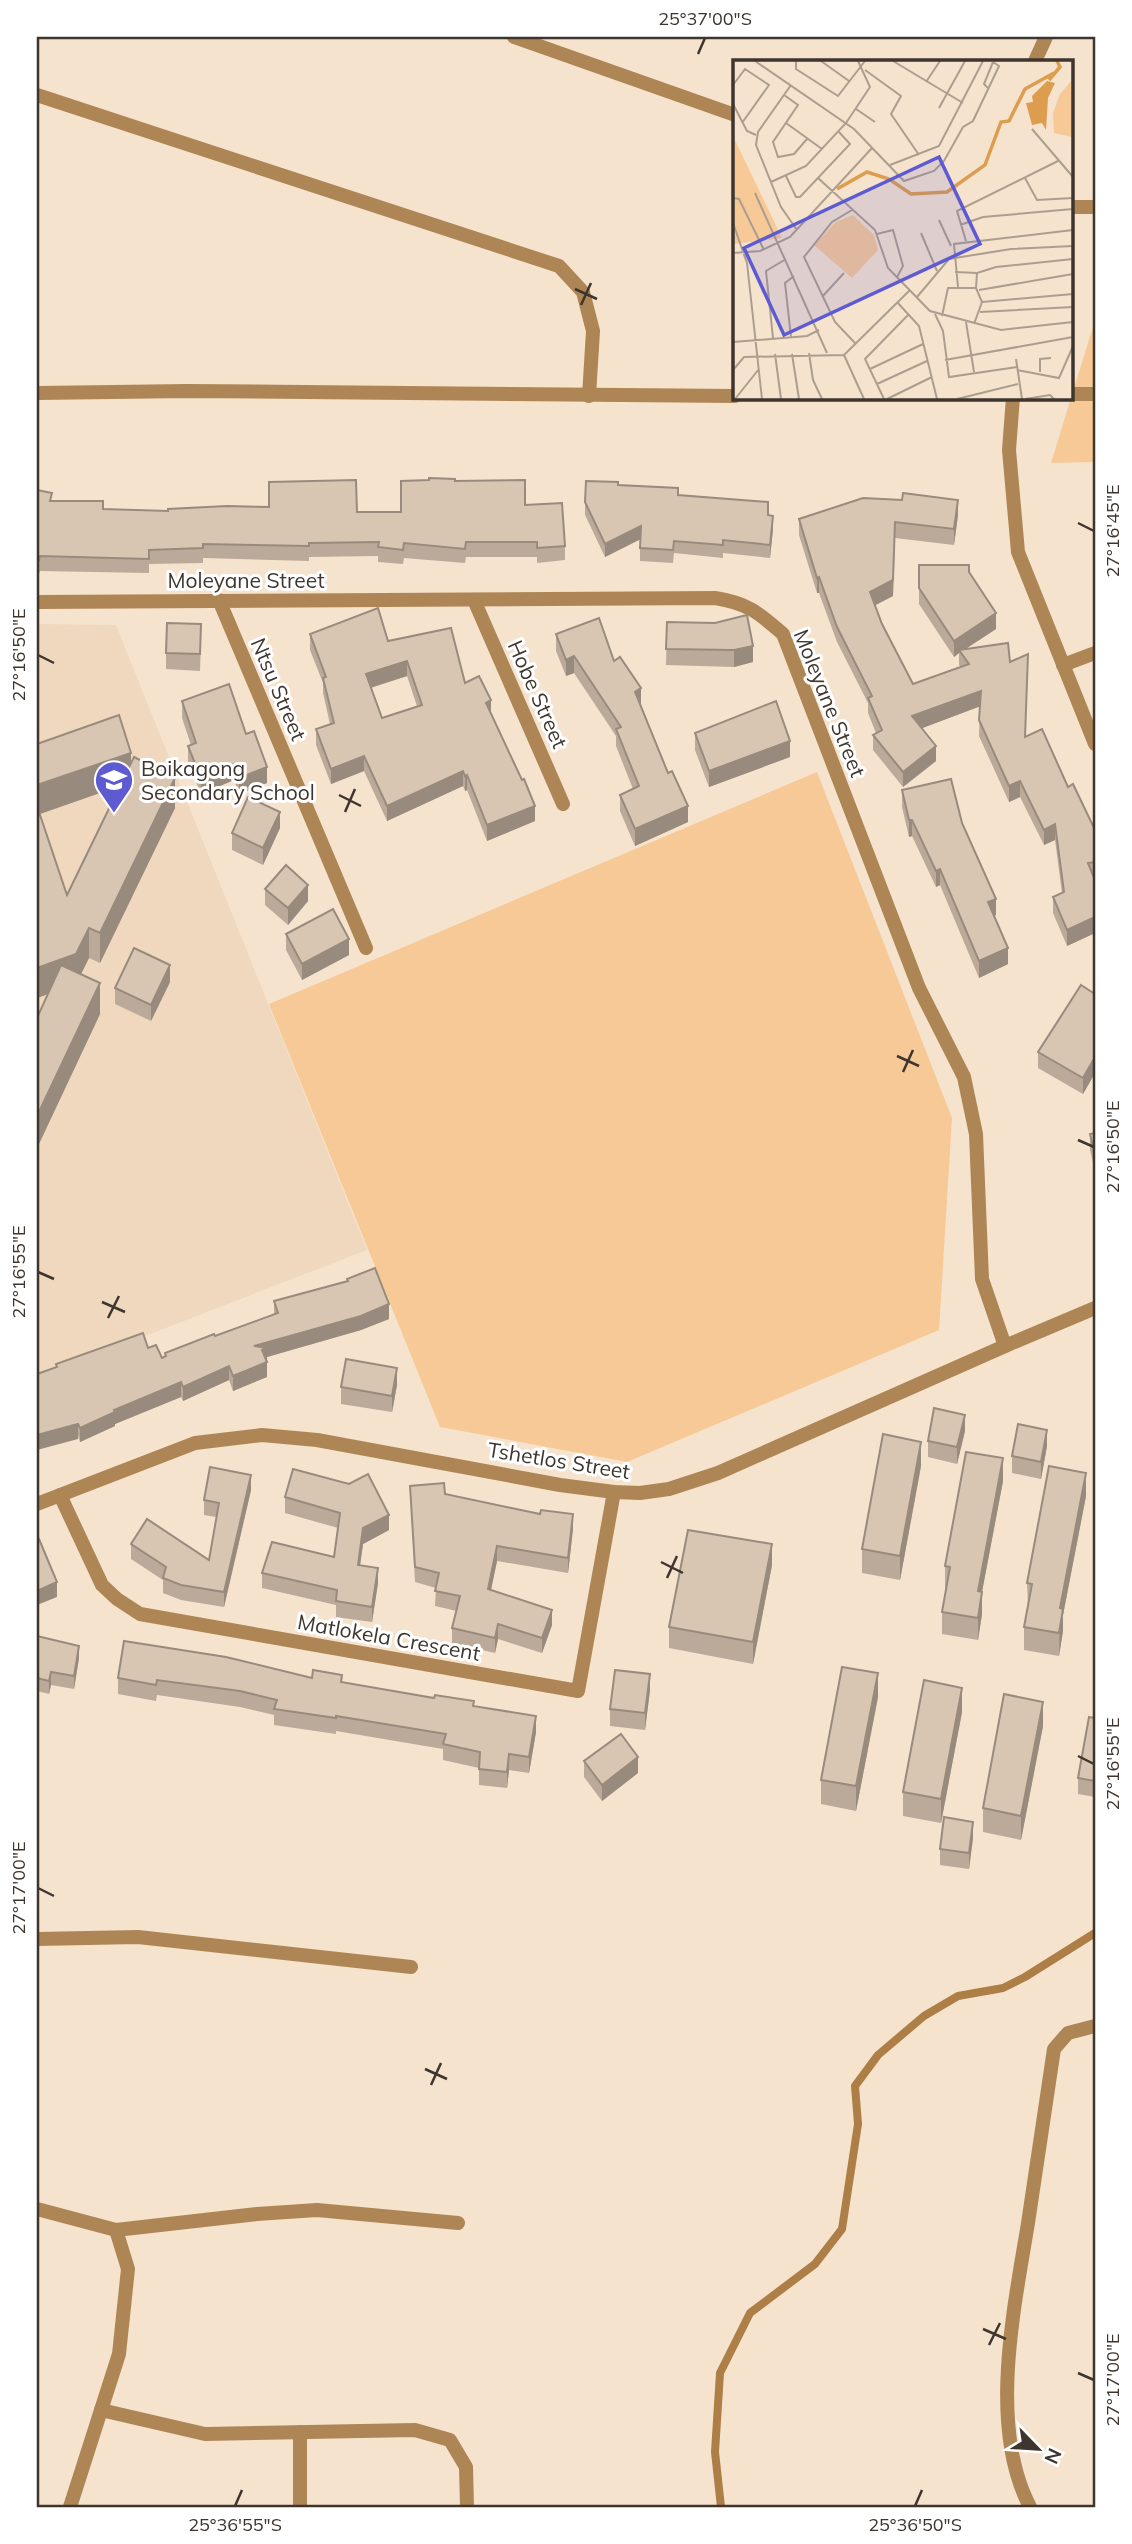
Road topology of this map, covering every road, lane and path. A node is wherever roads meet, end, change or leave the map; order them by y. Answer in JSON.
{"nodes":[{"id":1,"x":514,"y":37,"type":"edge"},
{"id":2,"x":1046,"y":37,"type":"edge"},
{"id":3,"x":1035,"y":60,"type":"edge"},
{"id":4,"x":37,"y":95,"type":"edge"},
{"id":5,"x":733,"y":114,"type":"edge"},
{"id":6,"x":1072,"y":207,"type":"edge"},
{"id":7,"x":1095,"y":207,"type":"edge"},
{"id":8,"x":37,"y":393,"type":"edge"},
{"id":9,"x":1072,"y":394,"type":"edge"},
{"id":10,"x":1095,"y":394,"type":"edge"},
{"id":11,"x":589,"y":396,"type":"junction"},
{"id":12,"x":733,"y":397,"type":"edge"},
{"id":13,"x":1013,"y":399,"type":"edge"},
{"id":14,"x":219,"y":600,"type":"junction"},
{"id":15,"x":474,"y":600,"type":"junction"},
{"id":16,"x":37,"y":602,"type":"edge"},
{"id":17,"x":1095,"y":653,"type":"edge"},
{"id":18,"x":1063,"y":665,"type":"junction"},
{"id":19,"x":1095,"y":744,"type":"edge"},
{"id":20,"x":563,"y":804,"type":"dead end"},
{"id":21,"x":366,"y":948,"type":"dead end"},
{"id":22,"x":1095,"y":1308,"type":"edge"},
{"id":23,"x":1005,"y":1346,"type":"junction"},
{"id":24,"x":614,"y":1492,"type":"junction"},
{"id":25,"x":60,"y":1495,"type":"junction"},
{"id":26,"x":37,"y":1504,"type":"edge"},
{"id":27,"x":37,"y":1939,"type":"edge"},
{"id":28,"x":411,"y":1967,"type":"dead end"},
{"id":29,"x":1095,"y":2026,"type":"edge"},
{"id":30,"x":37,"y":2208,"type":"edge"},
{"id":31,"x":458,"y":2223,"type":"dead end"},
{"id":32,"x":116,"y":2230,"type":"junction"},
{"id":33,"x":101,"y":2410,"type":"junction"},
{"id":34,"x":300,"y":2432,"type":"junction"},
{"id":35,"x":70,"y":2507,"type":"edge"},
{"id":36,"x":300,"y":2507,"type":"edge"},
{"id":37,"x":467,"y":2507,"type":"edge"},
{"id":38,"x":1030,"y":2507,"type":"edge"}],
"edges":[{"from":1,"to":5,"type":"street"},
{"from":2,"to":3,"type":"street"},
{"from":4,"to":11,"type":"street"},
{"from":6,"to":7,"type":"street"},
{"from":8,"to":11,"type":"street"},
{"from":9,"to":10,"type":"street"},
{"from":11,"to":12,"type":"street"},
{"from":13,"to":18,"type":"street"},
{"from":14,"to":15,"type":"street","name":"Moleyane Street"},
{"from":14,"to":16,"type":"street","name":"Moleyane Street"},
{"from":14,"to":21,"type":"street","name":"Ntsu Street"},
{"from":15,"to":20,"type":"street","name":"Hobe Street"},
{"from":15,"to":23,"type":"street","name":"Moleyane Street"},
{"from":17,"to":18,"type":"street"},
{"from":18,"to":19,"type":"street"},
{"from":22,"to":23,"type":"street","name":"Tshetlos Street"},
{"from":23,"to":24,"type":"street","name":"Tshetlos Street"},
{"from":24,"to":25,"type":"street","name":"Tshetlos Street"},
{"from":24,"to":25,"type":"street","name":"Matlokela Crescent"},
{"from":25,"to":26,"type":"street","name":"Tshetlos Street"},
{"from":27,"to":28,"type":"street"},
{"from":29,"to":38,"type":"street"},
{"from":30,"to":32,"type":"street"},
{"from":31,"to":32,"type":"street"},
{"from":32,"to":33,"type":"street"},
{"from":33,"to":34,"type":"street"},
{"from":33,"to":35,"type":"street"},
{"from":34,"to":36,"type":"street"},
{"from":34,"to":37,"type":"street"}]}
